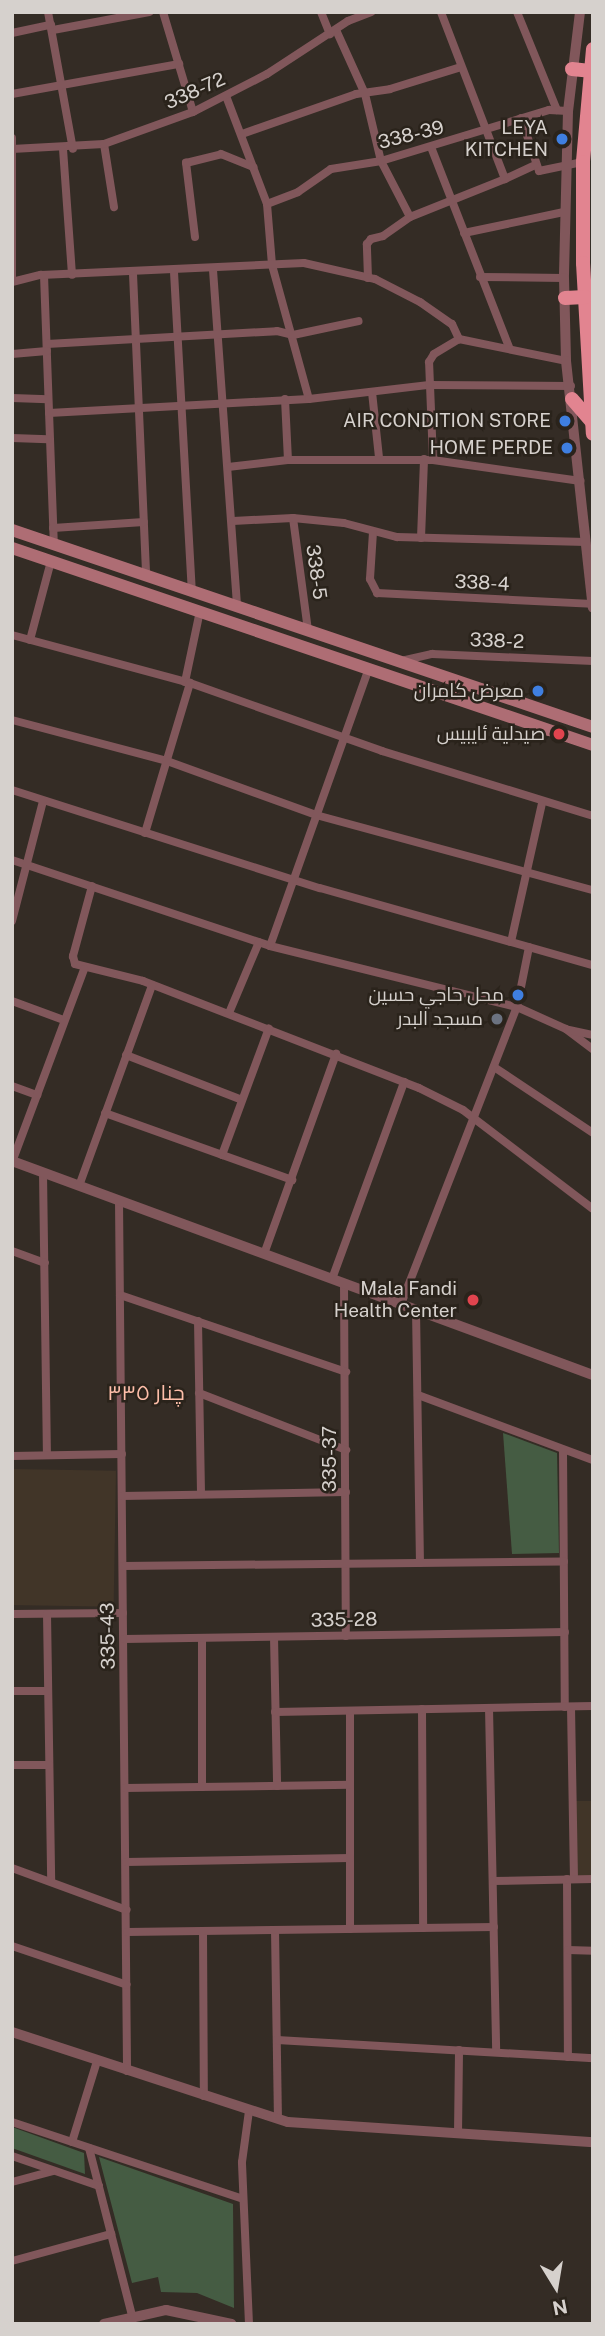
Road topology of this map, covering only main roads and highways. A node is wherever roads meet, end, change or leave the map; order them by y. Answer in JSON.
{"nodes":[{"id":1,"x":593,"y":49,"type":"edge"},
{"id":2,"x":572,"y":69,"type":"road end"},
{"id":3,"x":590,"y":71,"type":"junction"},
{"id":4,"x":585,"y":297,"type":"junction"},
{"id":5,"x":565,"y":298,"type":"road end"},
{"id":6,"x":572,"y":393,"type":"road end"},
{"id":7,"x":592,"y":428,"type":"edge"},
{"id":8,"x":12,"y":530,"type":"edge"},
{"id":9,"x":12,"y":548,"type":"edge"},
{"id":10,"x":124,"y":567,"type":"junction"},
{"id":11,"x":116,"y":583,"type":"junction"},
{"id":12,"x":593,"y":727,"type":"edge"},
{"id":13,"x":593,"y":745,"type":"edge"}],
"edges":[{"from":1,"to":3,"type":"highway"},
{"from":2,"to":3,"type":"highway"},
{"from":3,"to":4,"type":"highway"},
{"from":4,"to":5,"type":"highway"},
{"from":4,"to":7,"type":"highway"},
{"from":6,"to":7,"type":"highway"},
{"from":8,"to":10,"type":"main road"},
{"from":9,"to":11,"type":"main road"},
{"from":10,"to":11,"type":"main road"},
{"from":10,"to":12,"type":"main road"},
{"from":11,"to":13,"type":"main road"}]}
